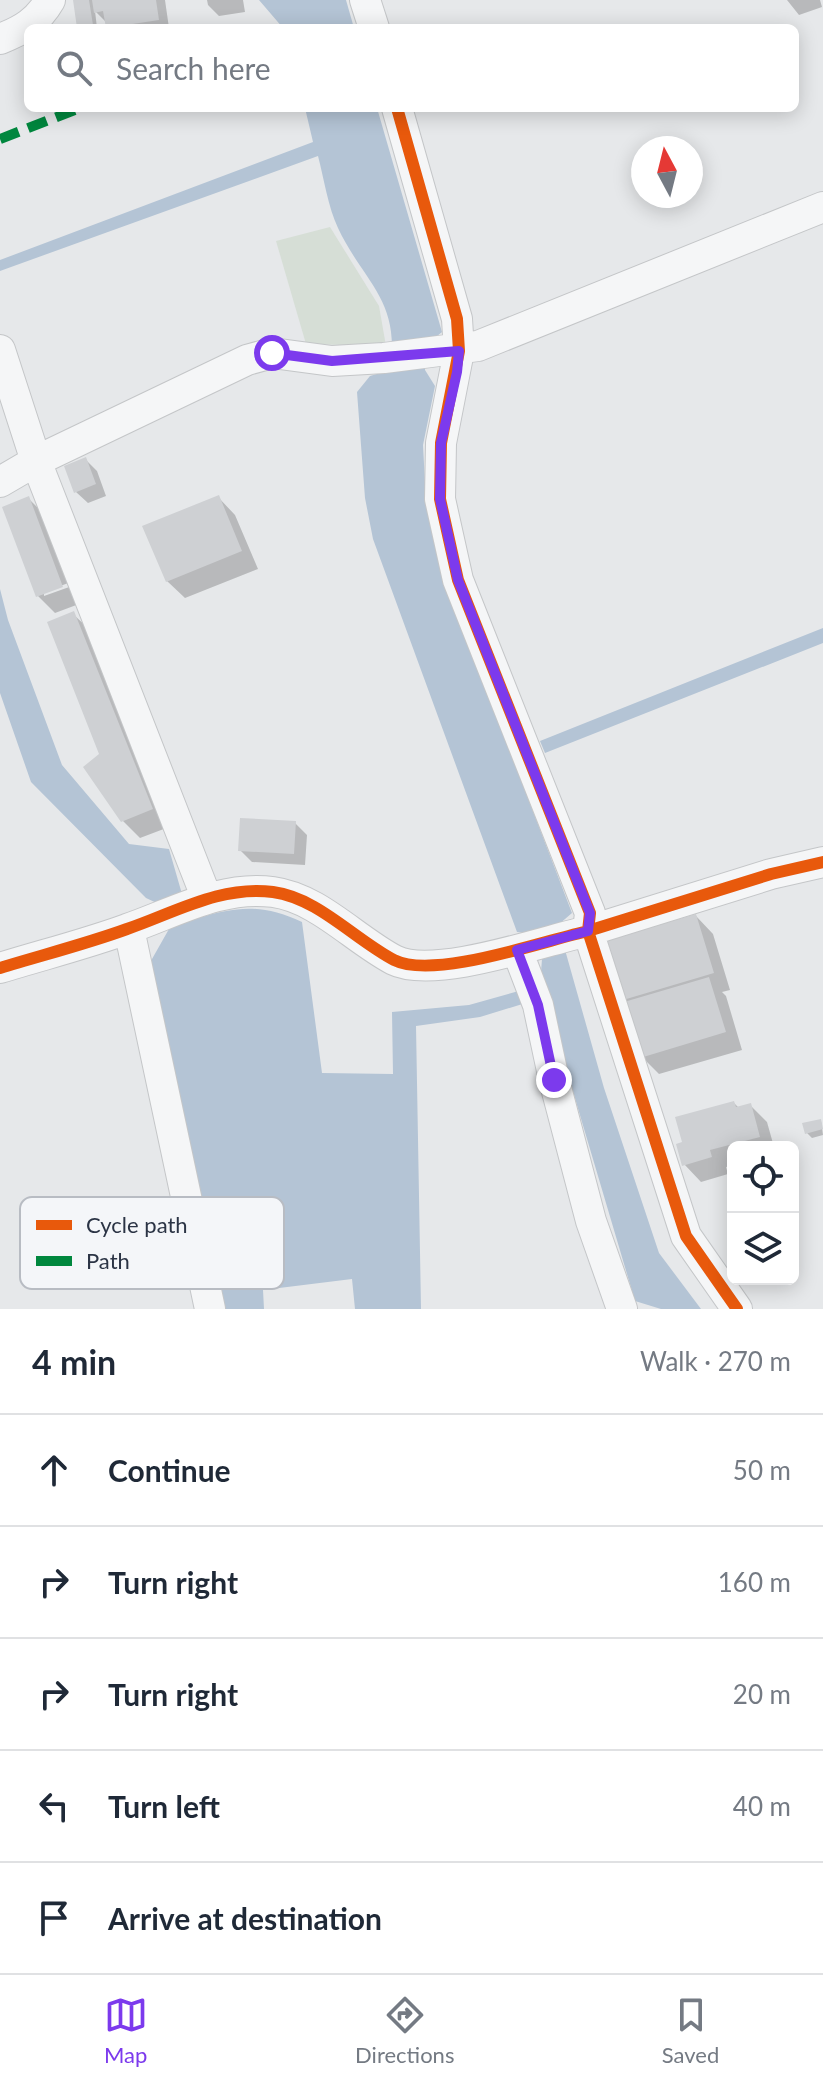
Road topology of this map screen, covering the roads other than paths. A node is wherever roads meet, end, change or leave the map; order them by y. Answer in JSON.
{"nodes":[{"id":1,"x":50,"y":0,"type":"edge"},
{"id":2,"x":365,"y":0,"type":"edge"},
{"id":3,"x":30,"y":24,"type":"edge"},
{"id":4,"x":373,"y":24,"type":"edge"},
{"id":5,"x":24,"y":28,"type":"edge"},
{"id":6,"x":0,"y":39,"type":"edge"},
{"id":7,"x":398,"y":112,"type":"edge"},
{"id":8,"x":823,"y":207,"type":"edge"},
{"id":9,"x":0,"y":350,"type":"edge"},
{"id":10,"x":445,"y":352,"type":"junction"},
{"id":11,"x":36,"y":461,"type":"junction"},
{"id":12,"x":0,"y":482,"type":"edge"},
{"id":13,"x":823,"y":862,"type":"edge"},
{"id":14,"x":201,"y":901,"type":"junction"},
{"id":15,"x":142,"y":923,"type":"junction"},
{"id":16,"x":577,"y":933,"type":"junction"},
{"id":17,"x":526,"y":947,"type":"junction"},
{"id":18,"x":0,"y":968,"type":"edge"},
{"id":19,"x":190,"y":1197,"type":"edge"},
{"id":20,"x":206,"y":1289,"type":"edge"},
{"id":21,"x":210,"y":1309,"type":"edge"},
{"id":22,"x":622,"y":1309,"type":"edge"},
{"id":23,"x":737,"y":1309,"type":"edge"}],
"edges":[{"from":1,"to":3,"type":"street"},
{"from":2,"to":4,"type":"street"},
{"from":5,"to":6,"type":"street"},
{"from":7,"to":10,"type":"street"},
{"from":8,"to":10,"type":"street"},
{"from":9,"to":11,"type":"street"},
{"from":10,"to":11,"type":"street"},
{"from":10,"to":16,"type":"street"},
{"from":11,"to":12,"type":"street"},
{"from":11,"to":14,"type":"street"},
{"from":13,"to":16,"type":"street"},
{"from":14,"to":15,"type":"street"},
{"from":14,"to":17,"type":"street"},
{"from":15,"to":18,"type":"street"},
{"from":15,"to":19,"type":"street"},
{"from":16,"to":17,"type":"street"},
{"from":16,"to":23,"type":"street"},
{"from":17,"to":22,"type":"street"},
{"from":20,"to":21,"type":"street"}]}
